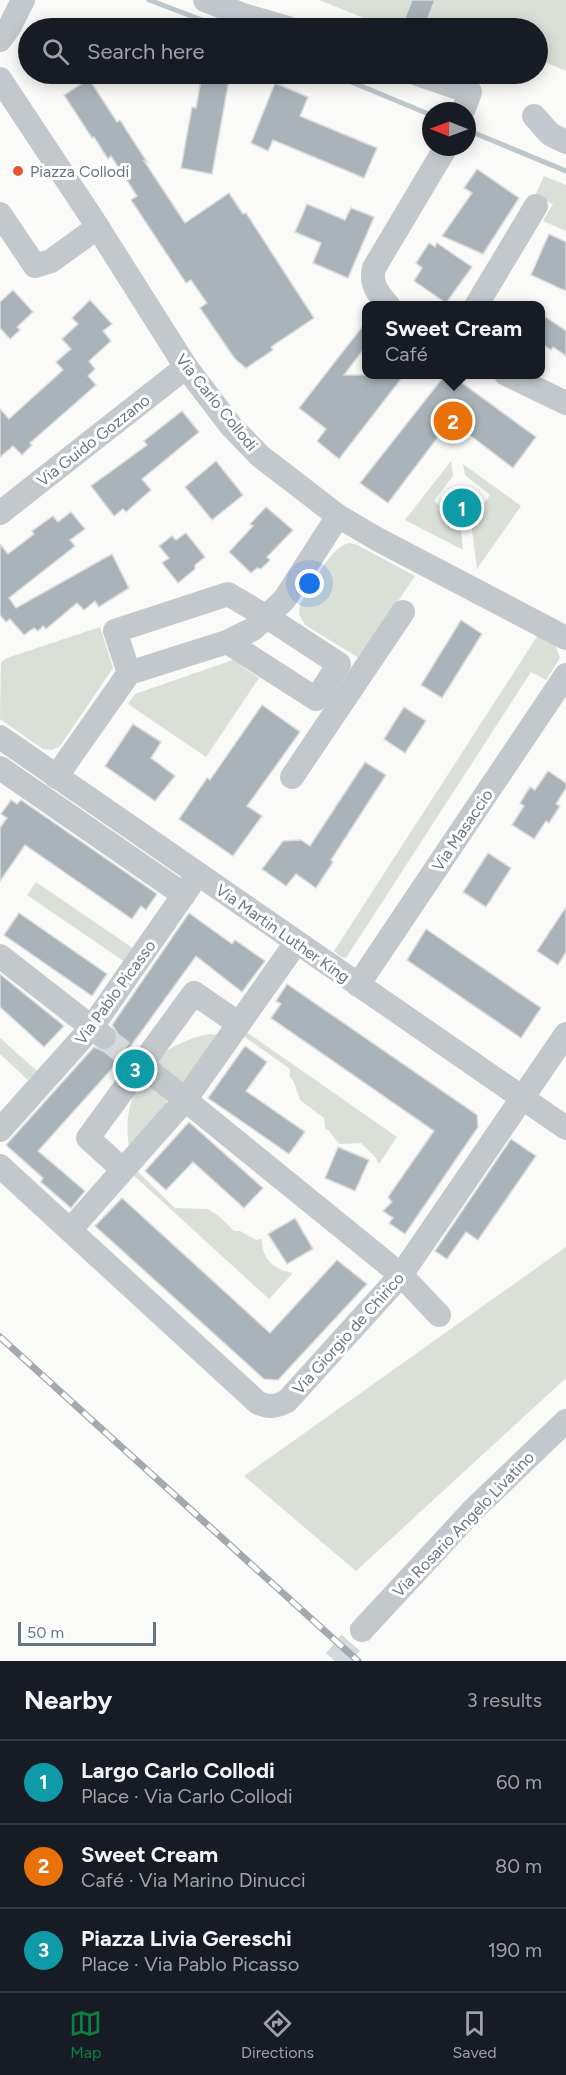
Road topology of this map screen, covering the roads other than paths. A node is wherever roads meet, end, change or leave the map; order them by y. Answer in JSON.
{"nodes":[{"id":1,"x":23,"y":0,"type":"edge"},
{"id":2,"x":205,"y":0,"type":"edge"},
{"id":3,"x":249,"y":0,"type":"edge"},
{"id":4,"x":254,"y":18,"type":"edge"},
{"id":5,"x":275,"y":18,"type":"edge"},
{"id":6,"x":0,"y":40,"type":"edge"},
{"id":7,"x":0,"y":79,"type":"edge"},
{"id":8,"x":446,"y":84,"type":"edge"},
{"id":9,"x":466,"y":102,"type":"edge"},
{"id":10,"x":534,"y":116,"type":"dead end"},
{"id":11,"x":566,"y":142,"type":"edge"},
{"id":12,"x":441,"y":156,"type":"edge"},
{"id":13,"x":536,"y":206,"type":"dead end"},
{"id":14,"x":0,"y":214,"type":"edge"},
{"id":15,"x":98,"y":227,"type":"junction"},
{"id":16,"x":384,"y":301,"type":"edge"},
{"id":17,"x":479,"y":301,"type":"edge"},
{"id":18,"x":186,"y":367,"type":"junction"},
{"id":19,"x":515,"y":379,"type":"edge"},
{"id":20,"x":566,"y":403,"type":"edge"},
{"id":21,"x":0,"y":513,"type":"edge"},
{"id":22,"x":338,"y":516,"type":"junction"},
{"id":23,"x":403,"y":612,"type":"dead end"},
{"id":24,"x":267,"y":617,"type":"junction"},
{"id":25,"x":566,"y":638,"type":"edge"},
{"id":26,"x":227,"y":642,"type":"junction"},
{"id":27,"x":129,"y":673,"type":"junction"},
{"id":28,"x":566,"y":675,"type":"edge"},
{"id":29,"x":326,"y":706,"type":"junction"},
{"id":30,"x":0,"y":737,"type":"edge"},
{"id":31,"x":24,"y":754,"type":"junction"},
{"id":32,"x":56,"y":777,"type":"junction"},
{"id":33,"x":292,"y":777,"type":"dead end"},
{"id":34,"x":4,"y":778,"type":"edge"},
{"id":35,"x":198,"y":874,"type":"junction"},
{"id":36,"x":184,"y":895,"type":"junction"},
{"id":37,"x":296,"y":943,"type":"junction"},
{"id":38,"x":0,"y":956,"type":"edge"},
{"id":39,"x":358,"y":985,"type":"junction"},
{"id":40,"x":239,"y":1024,"type":"junction"},
{"id":41,"x":98,"y":1032,"type":"junction"},
{"id":42,"x":566,"y":1034,"type":"edge"},
{"id":43,"x":141,"y":1064,"type":"junction"},
{"id":44,"x":522,"y":1099,"type":"junction"},
{"id":45,"x":185,"y":1101,"type":"junction"},
{"id":46,"x":566,"y":1128,"type":"edge"},
{"id":47,"x":0,"y":1130,"type":"edge"},
{"id":48,"x":0,"y":1166,"type":"edge"},
{"id":49,"x":123,"y":1170,"type":"junction"},
{"id":50,"x":70,"y":1230,"type":"junction"},
{"id":51,"x":401,"y":1275,"type":"junction"},
{"id":52,"x":439,"y":1315,"type":"dead end"},
{"id":53,"x":566,"y":1421,"type":"edge"},
{"id":54,"x":362,"y":1630,"type":"tunnel mouth"}],
"edges":[{"from":1,"to":6,"type":"street"},
{"from":2,"to":4,"type":"street"},
{"from":3,"to":5,"type":"street"},
{"from":7,"to":15,"type":"street","name":"Via Carlo Collodi"},
{"from":8,"to":9,"type":"street"},
{"from":10,"to":11,"type":"street"},
{"from":12,"to":16,"type":"street"},
{"from":13,"to":17,"type":"street"},
{"from":14,"to":15,"type":"street"},
{"from":15,"to":18,"type":"street","name":"Via Carlo Collodi"},
{"from":18,"to":21,"type":"street","name":"Via Guido Gozzano"},
{"from":18,"to":22,"type":"street","name":"Via Carlo Collodi"},
{"from":19,"to":20,"type":"street"},
{"from":22,"to":24,"type":"street"},
{"from":22,"to":25,"type":"street","name":"Via Carlo Collodi"},
{"from":23,"to":29,"type":"street"},
{"from":24,"to":26,"type":"street"},
{"from":24,"to":27,"type":"street"},
{"from":24,"to":29,"type":"street"},
{"from":26,"to":27,"type":"street"},
{"from":26,"to":29,"type":"street"},
{"from":27,"to":32,"type":"street"},
{"from":28,"to":39,"type":"street","name":"Via Masaccio"},
{"from":29,"to":33,"type":"street"},
{"from":30,"to":31,"type":"street","name":"Via Martin Luther King"},
{"from":31,"to":32,"type":"street","name":"Via Martin Luther King"},
{"from":31,"to":34,"type":"street"},
{"from":32,"to":35,"type":"street","name":"Via Martin Luther King"},
{"from":34,"to":36,"type":"street"},
{"from":35,"to":36,"type":"street","name":"Via Pablo Picasso"},
{"from":35,"to":37,"type":"street","name":"Via Martin Luther King"},
{"from":36,"to":41,"type":"street","name":"Via Pablo Picasso"},
{"from":37,"to":39,"type":"street","name":"Via Martin Luther King"},
{"from":37,"to":40,"type":"street"},
{"from":38,"to":41,"type":"street"},
{"from":39,"to":44,"type":"street","name":"Via Martin Luther King"},
{"from":40,"to":43,"type":"street"},
{"from":40,"to":45,"type":"street"},
{"from":41,"to":47,"type":"street","name":"Via Pablo Picasso"},
{"from":42,"to":44,"type":"street","name":"Via Giorgio de Chirico"},
{"from":43,"to":45,"type":"street"},
{"from":43,"to":49,"type":"street"},
{"from":44,"to":46,"type":"street","name":"Via Martin Luther King"},
{"from":44,"to":51,"type":"street","name":"Via Giorgio de Chirico"},
{"from":45,"to":49,"type":"street"},
{"from":45,"to":51,"type":"street"},
{"from":48,"to":50,"type":"street","name":"Via Giorgio de Chirico"},
{"from":49,"to":50,"type":"street"},
{"from":50,"to":51,"type":"street","name":"Via Giorgio de Chirico"},
{"from":51,"to":52,"type":"street"},
{"from":53,"to":54,"type":"street","name":"Via Rosario Angelo Livatino"}]}
